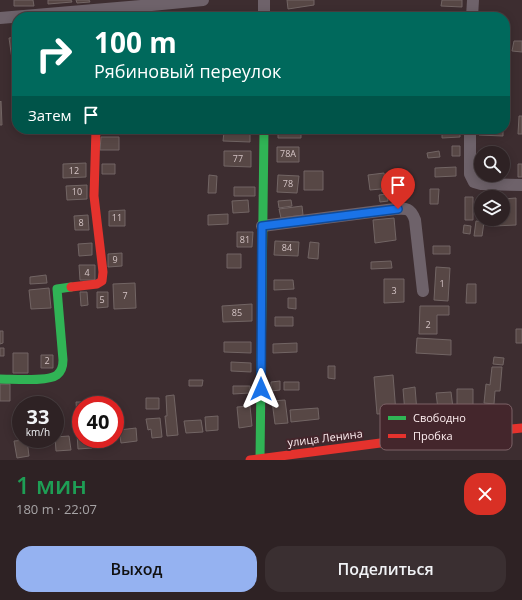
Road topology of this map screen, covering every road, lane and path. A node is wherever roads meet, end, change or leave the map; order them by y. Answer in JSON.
{"nodes":[{"id":1,"x":203,"y":0,"type":"edge"},
{"id":2,"x":264,"y":0,"type":"edge"},
{"id":3,"x":473,"y":0,"type":"edge"},
{"id":4,"x":70,"y":12,"type":"edge"},
{"id":5,"x":264,"y":12,"type":"edge"},
{"id":6,"x":472,"y":12,"type":"edge"},
{"id":7,"x":12,"y":17,"type":"edge"},
{"id":8,"x":0,"y":18,"type":"edge"},
{"id":9,"x":96,"y":134,"type":"edge"},
{"id":10,"x":264,"y":134,"type":"edge"},
{"id":11,"x":470,"y":134,"type":"edge"},
{"id":12,"x":522,"y":185,"type":"edge"},
{"id":13,"x":262,"y":226,"type":"junction"},
{"id":14,"x":423,"y":291,"type":"dead end"},
{"id":15,"x":0,"y":379,"type":"edge"},
{"id":16,"x":522,"y":428,"type":"edge"},
{"id":17,"x":512,"y":429,"type":"edge"},
{"id":18,"x":380,"y":443,"type":"edge"},
{"id":19,"x":260,"y":459,"type":"junction"},
{"id":20,"x":250,"y":460,"type":"edge"}],
"edges":[{"from":1,"to":4,"type":"street"},
{"from":2,"to":5,"type":"street"},
{"from":3,"to":6,"type":"street"},
{"from":7,"to":8,"type":"street"},
{"from":9,"to":15,"type":"street"},
{"from":10,"to":13,"type":"street"},
{"from":11,"to":12,"type":"street"},
{"from":13,"to":14,"type":"street"},
{"from":13,"to":19,"type":"street"},
{"from":16,"to":17,"type":"street","name":"улица Ленина"},
{"from":18,"to":19,"type":"street","name":"улица Ленина"},
{"from":19,"to":20,"type":"street","name":"улица Ленина"}]}
